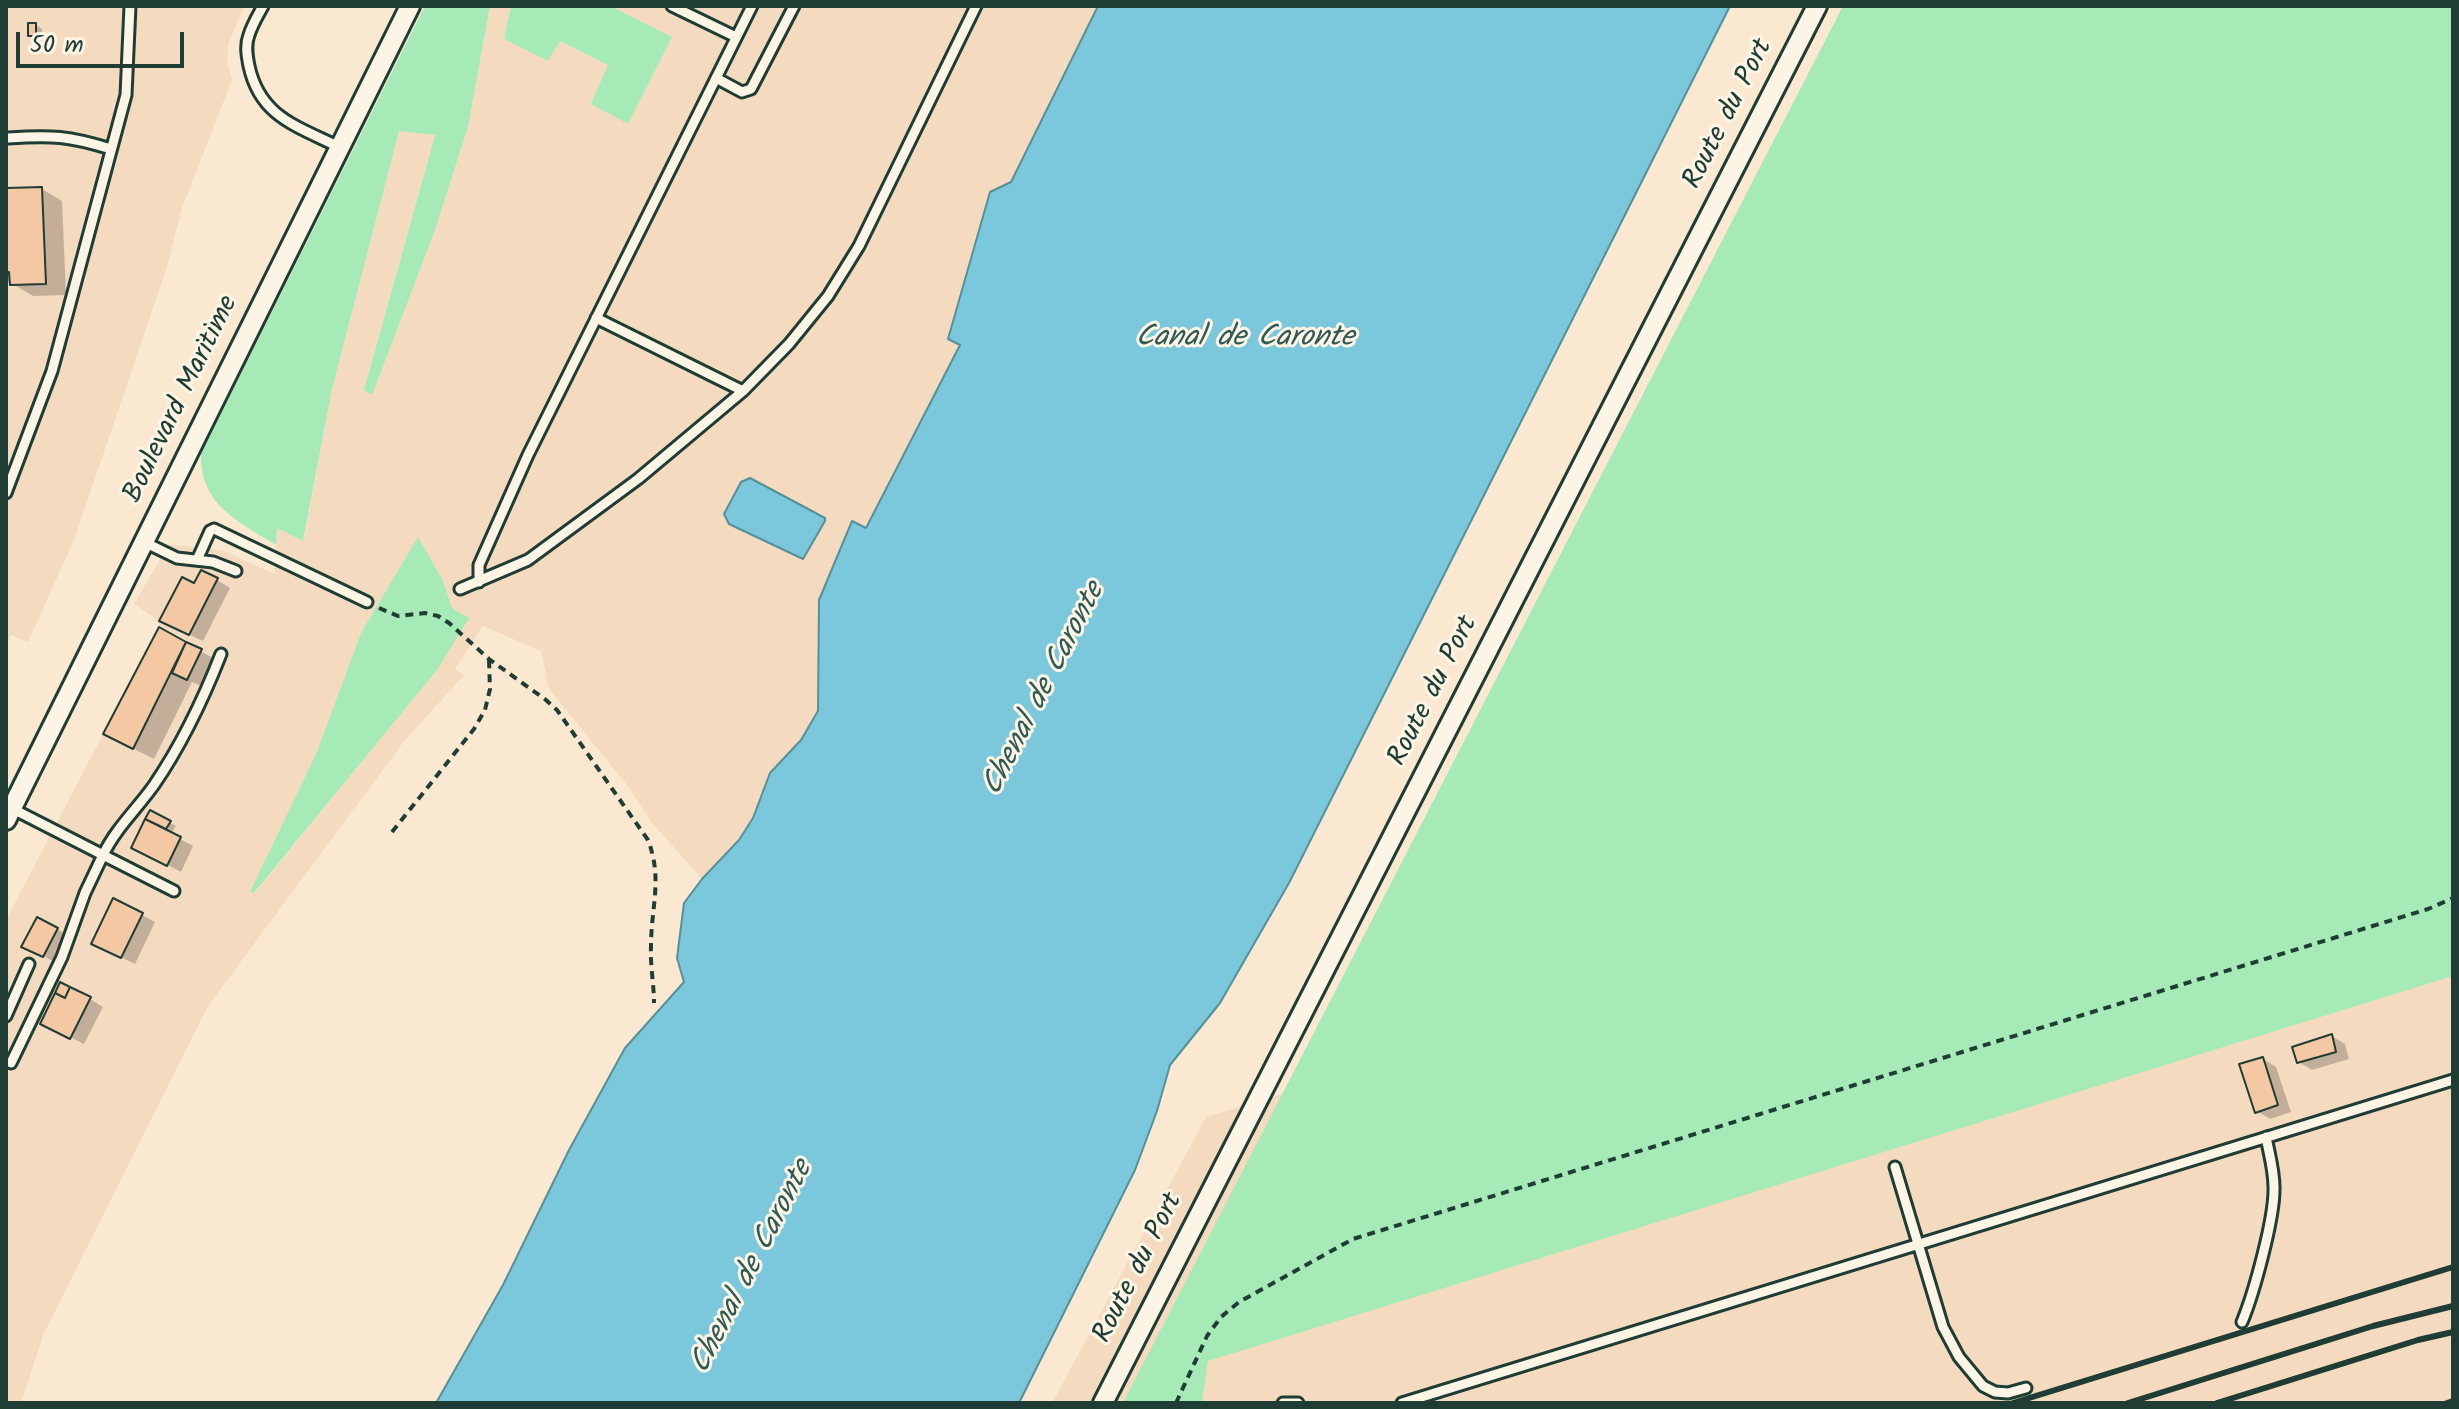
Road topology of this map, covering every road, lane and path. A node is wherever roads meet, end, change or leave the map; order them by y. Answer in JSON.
{"nodes":[{"id":1,"x":132,"y":6,"type":"edge"},
{"id":2,"x":263,"y":6,"type":"edge"},
{"id":3,"x":410,"y":6,"type":"edge"},
{"id":4,"x":672,"y":6,"type":"edge"},
{"id":5,"x":752,"y":6,"type":"edge"},
{"id":6,"x":794,"y":6,"type":"edge"},
{"id":7,"x":976,"y":6,"type":"edge"},
{"id":8,"x":1817,"y":6,"type":"edge"},
{"id":9,"x":736,"y":37,"type":"junction"},
{"id":10,"x":716,"y":78,"type":"junction"},
{"id":11,"x":8,"y":138,"type":"dead end"},
{"id":12,"x":339,"y":147,"type":"junction"},
{"id":13,"x":111,"y":149,"type":"junction"},
{"id":14,"x":596,"y":318,"type":"junction"},
{"id":15,"x":743,"y":391,"type":"junction"},
{"id":16,"x":6,"y":493,"type":"edge"},
{"id":17,"x":144,"y":542,"type":"junction"},
{"id":18,"x":197,"y":560,"type":"junction"},
{"id":19,"x":236,"y":571,"type":"dead end"},
{"id":20,"x":479,"y":582,"type":"junction"},
{"id":21,"x":460,"y":589,"type":"dead end"},
{"id":22,"x":367,"y":602,"type":"joint"},
{"id":23,"x":221,"y":654,"type":"dead end"},
{"id":24,"x":489,"y":659,"type":"junction"},
{"id":25,"x":8,"y":814,"type":"edge"},
{"id":26,"x":392,"y":832,"type":"dead end"},
{"id":27,"x":103,"y":855,"type":"junction"},
{"id":28,"x":174,"y":891,"type":"dead end"},
{"id":29,"x":2453,"y":898,"type":"edge"},
{"id":30,"x":29,"y":964,"type":"dead end"},
{"id":31,"x":654,"y":1003,"type":"dead end"},
{"id":32,"x":6,"y":1016,"type":"edge"},
{"id":33,"x":8,"y":1062,"type":"edge"},
{"id":34,"x":6,"y":1074,"type":"edge"},
{"id":35,"x":2453,"y":1080,"type":"edge"},
{"id":36,"x":2266,"y":1137,"type":"junction"},
{"id":37,"x":1895,"y":1167,"type":"dead end"},
{"id":38,"x":1918,"y":1244,"type":"junction"},
{"id":39,"x":2242,"y":1322,"type":"dead end"},
{"id":40,"x":2026,"y":1388,"type":"dead end"},
{"id":41,"x":1103,"y":1403,"type":"edge"},
{"id":42,"x":1176,"y":1403,"type":"edge"},
{"id":43,"x":1283,"y":1403,"type":"edge"},
{"id":44,"x":1298,"y":1403,"type":"edge"},
{"id":45,"x":1402,"y":1403,"type":"edge"}],
"edges":[{"from":1,"to":13,"type":"lane"},
{"from":2,"to":12,"type":"lane"},
{"from":3,"to":12,"type":"street","name":"Boulevard Maritime"},
{"from":4,"to":9,"type":"lane"},
{"from":5,"to":9,"type":"lane"},
{"from":6,"to":10,"type":"lane"},
{"from":7,"to":15,"type":"lane"},
{"from":8,"to":41,"type":"street","name":"Route du Port"},
{"from":9,"to":10,"type":"lane"},
{"from":10,"to":14,"type":"lane"},
{"from":11,"to":13,"type":"lane"},
{"from":12,"to":17,"type":"street","name":"Boulevard Maritime"},
{"from":13,"to":16,"type":"lane"},
{"from":14,"to":15,"type":"lane"},
{"from":14,"to":20,"type":"lane"},
{"from":15,"to":20,"type":"lane"},
{"from":17,"to":18,"type":"lane"},
{"from":17,"to":25,"type":"street","name":"Boulevard Maritime"},
{"from":18,"to":19,"type":"lane"},
{"from":18,"to":22,"type":"lane"},
{"from":20,"to":21,"type":"lane"},
{"from":22,"to":24,"type":"path"},
{"from":23,"to":27,"type":"lane"},
{"from":24,"to":26,"type":"path"},
{"from":24,"to":31,"type":"path"},
{"from":25,"to":27,"type":"lane"},
{"from":27,"to":28,"type":"lane"},
{"from":27,"to":33,"type":"lane"},
{"from":29,"to":42,"type":"path"},
{"from":30,"to":32,"type":"lane"},
{"from":33,"to":34,"type":"lane"},
{"from":35,"to":36,"type":"lane"},
{"from":36,"to":38,"type":"lane"},
{"from":36,"to":39,"type":"lane"},
{"from":37,"to":38,"type":"lane"},
{"from":38,"to":40,"type":"lane"},
{"from":38,"to":45,"type":"lane"},
{"from":43,"to":44,"type":"lane"}]}
